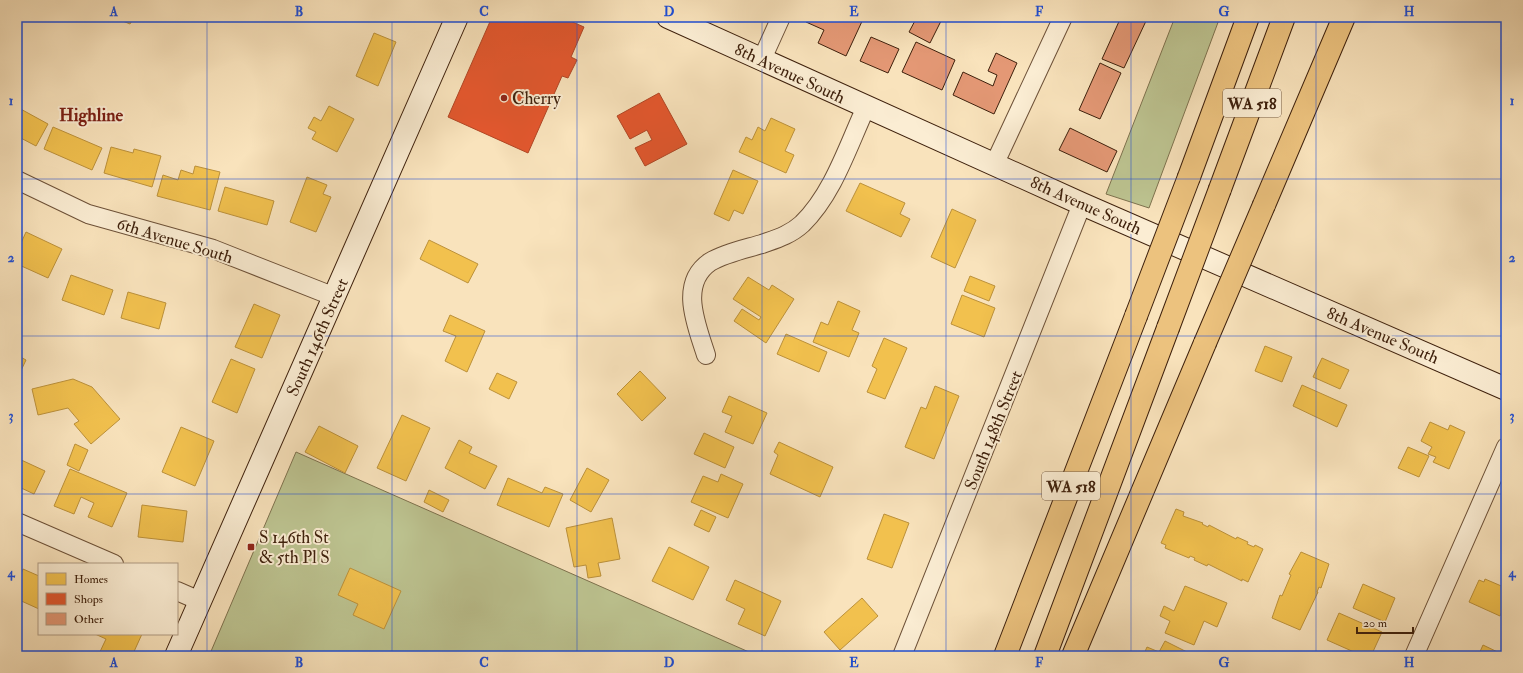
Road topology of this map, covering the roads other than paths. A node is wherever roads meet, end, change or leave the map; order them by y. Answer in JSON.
{"nodes":[{"id":1,"x":457,"y":17,"type":"edge"},
{"id":2,"x":668,"y":17,"type":"edge"},
{"id":3,"x":781,"y":17,"type":"edge"},
{"id":4,"x":1063,"y":17,"type":"edge"},
{"id":5,"x":1248,"y":17,"type":"edge"},
{"id":6,"x":1284,"y":17,"type":"edge"},
{"id":7,"x":1344,"y":17,"type":"edge"},
{"id":8,"x":762,"y":59,"type":"junction"},
{"id":9,"x":866,"y":107,"type":"junction"},
{"id":10,"x":994,"y":165,"type":"junction"},
{"id":11,"x":17,"y":180,"type":"edge"},
{"id":12,"x":1082,"y":204,"type":"junction"},
{"id":13,"x":335,"y":297,"type":"junction"},
{"id":14,"x":706,"y":355,"type":"dead end"},
{"id":15,"x":1506,"y":388,"type":"edge"},
{"id":16,"x":1506,"y":447,"type":"edge"},
{"id":17,"x":17,"y":522,"type":"edge"},
{"id":18,"x":112,"y":563,"type":"edge"},
{"id":19,"x":178,"y":591,"type":"edge"},
{"id":20,"x":200,"y":601,"type":"junction"},
{"id":21,"x":176,"y":656,"type":"edge"},
{"id":22,"x":902,"y":656,"type":"edge"},
{"id":23,"x":1005,"y":656,"type":"edge"},
{"id":24,"x":1045,"y":656,"type":"edge"},
{"id":25,"x":1073,"y":656,"type":"edge"},
{"id":26,"x":1414,"y":656,"type":"edge"}],
"edges":[{"from":1,"to":13,"type":"street","name":"South 146th Street"},
{"from":2,"to":8,"type":"street","name":"8th Avenue South"},
{"from":3,"to":8,"type":"street"},
{"from":4,"to":10,"type":"street"},
{"from":5,"to":23,"type":"highway","number":"WA 518","bridge":true},
{"from":6,"to":24,"type":"highway","number":"WA 518","bridge":true},
{"from":7,"to":25,"type":"highway","bridge":true},
{"from":8,"to":9,"type":"street","name":"8th Avenue South"},
{"from":9,"to":10,"type":"street","name":"8th Avenue South"},
{"from":9,"to":14,"type":"street"},
{"from":10,"to":12,"type":"street","name":"8th Avenue South"},
{"from":11,"to":13,"type":"street","name":"6th Avenue South"},
{"from":12,"to":15,"type":"street","name":"8th Avenue South"},
{"from":12,"to":22,"type":"street","name":"South 148th Street"},
{"from":13,"to":20,"type":"street","name":"South 146th Street"},
{"from":16,"to":26,"type":"street"},
{"from":17,"to":18,"type":"street"},
{"from":19,"to":20,"type":"street"},
{"from":20,"to":21,"type":"street","name":"South 146th Street"}]}
